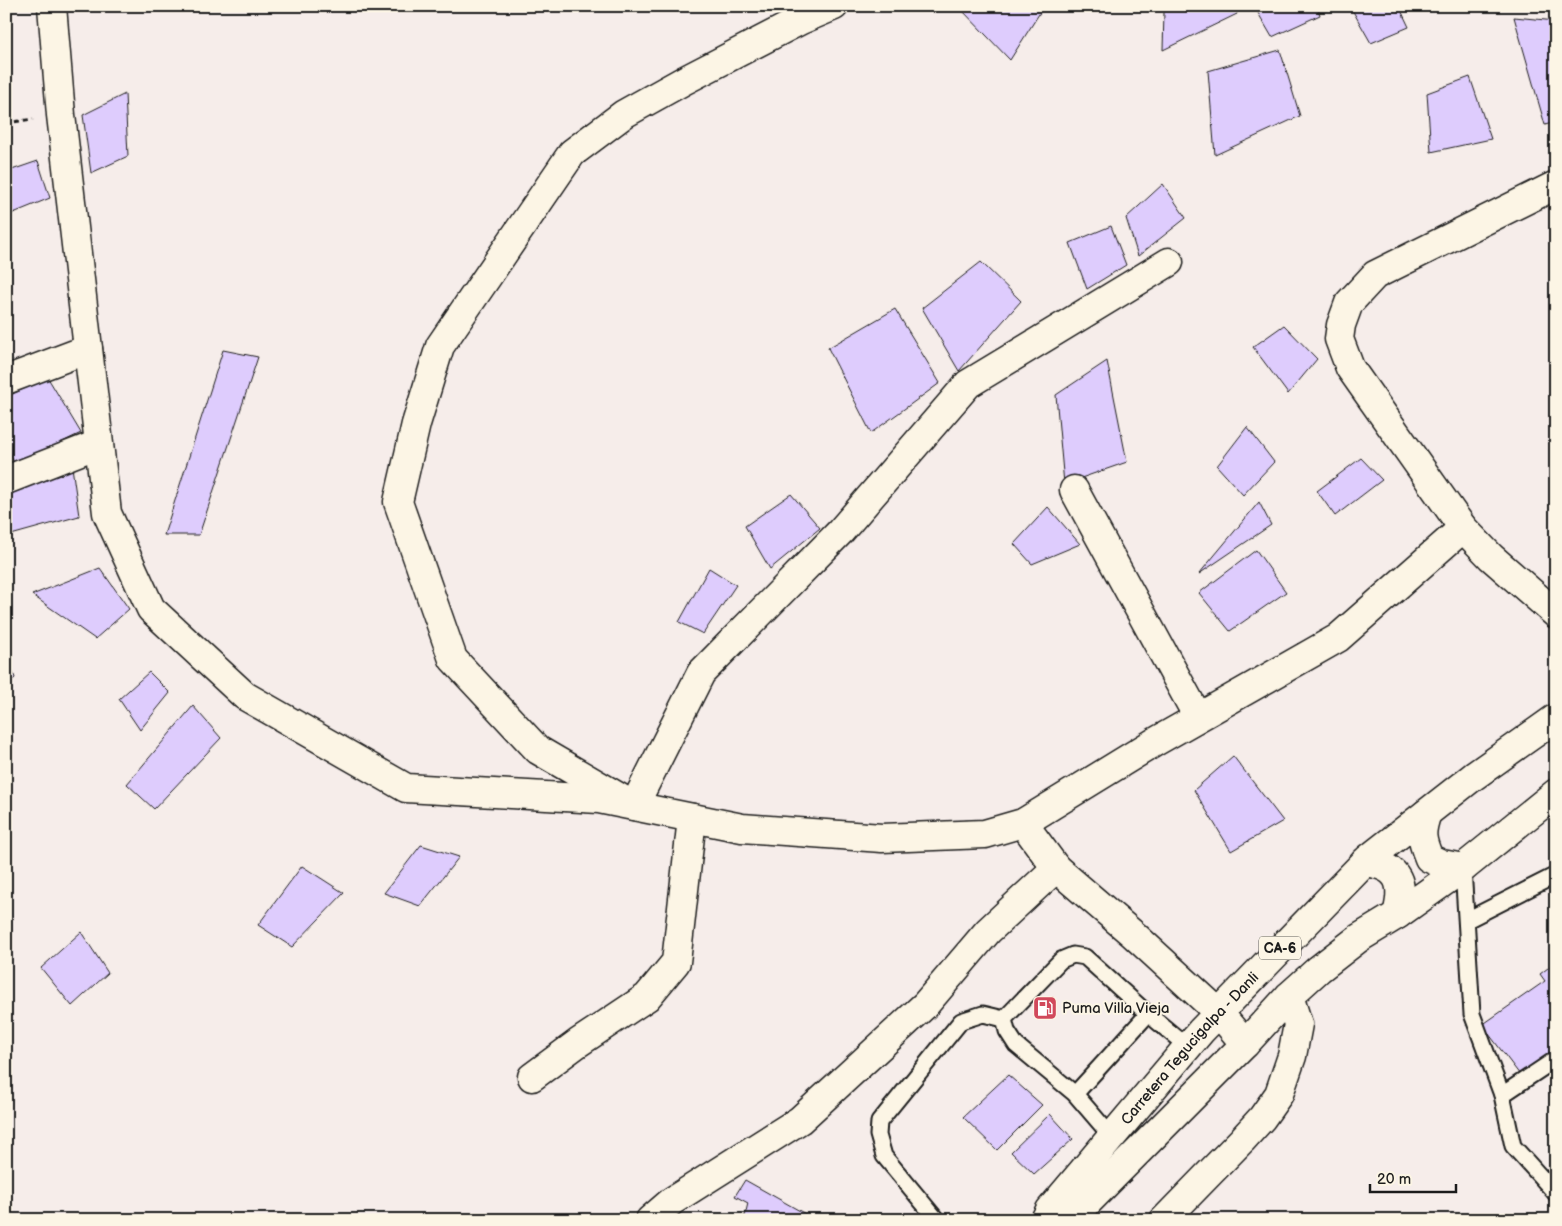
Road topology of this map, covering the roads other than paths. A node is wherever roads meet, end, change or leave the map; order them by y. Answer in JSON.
{"nodes":[{"id":1,"x":52,"y":6,"type":"edge"},
{"id":2,"x":834,"y":6,"type":"edge"},
{"id":3,"x":1556,"y":185,"type":"edge"},
{"id":4,"x":1169,"y":262,"type":"dead end"},
{"id":5,"x":88,"y":349,"type":"junction"},
{"id":6,"x":6,"y":380,"type":"edge"},
{"id":7,"x":98,"y":444,"type":"junction"},
{"id":8,"x":6,"y":480,"type":"edge"},
{"id":9,"x":1074,"y":490,"type":"dead end"},
{"id":10,"x":1464,"y":528,"type":"junction"},
{"id":11,"x":1556,"y":614,"type":"edge"},
{"id":12,"x":1198,"y":718,"type":"junction"},
{"id":13,"x":1556,"y":718,"type":"edge"},
{"id":14,"x":1556,"y":792,"type":"edge"},
{"id":15,"x":634,"y":806,"type":"junction"},
{"id":16,"x":1427,"y":813,"type":"junction"},
{"id":17,"x":692,"y":818,"type":"junction"},
{"id":18,"x":1024,"y":823,"type":"junction"},
{"id":19,"x":1364,"y":862,"type":"junction"},
{"id":20,"x":1056,"y":868,"type":"junction"},
{"id":21,"x":1463,"y":868,"type":"junction"},
{"id":22,"x":1556,"y":875,"type":"edge"},
{"id":23,"x":1397,"y":915,"type":"junction"},
{"id":24,"x":1467,"y":920,"type":"junction"},
{"id":25,"x":1289,"y":996,"type":"junction"},
{"id":26,"x":1219,"y":1013,"type":"junction"},
{"id":27,"x":1148,"y":1014,"type":"junction"},
{"id":28,"x":1004,"y":1019,"type":"junction"},
{"id":29,"x":1245,"y":1044,"type":"junction"},
{"id":30,"x":1188,"y":1047,"type":"junction"},
{"id":31,"x":1556,"y":1059,"type":"edge"},
{"id":32,"x":532,"y":1077,"type":"dead end"},
{"id":33,"x":1075,"y":1094,"type":"junction"},
{"id":34,"x":1502,"y":1094,"type":"junction"},
{"id":35,"x":1111,"y":1136,"type":"junction"},
{"id":36,"x":1556,"y":1194,"type":"edge"},
{"id":37,"x":650,"y":1220,"type":"edge"},
{"id":38,"x":937,"y":1220,"type":"edge"},
{"id":39,"x":1045,"y":1220,"type":"edge"},
{"id":40,"x":1070,"y":1220,"type":"edge"},
{"id":41,"x":1164,"y":1220,"type":"edge"}],
"edges":[{"from":1,"to":5,"type":"main road"},
{"from":2,"to":15,"type":"main road"},
{"from":3,"to":10,"type":"main road"},
{"from":4,"to":15,"type":"main road"},
{"from":5,"to":6,"type":"main road"},
{"from":5,"to":7,"type":"main road"},
{"from":7,"to":8,"type":"main road"},
{"from":7,"to":15,"type":"main road"},
{"from":9,"to":12,"type":"main road"},
{"from":10,"to":11,"type":"main road"},
{"from":10,"to":12,"type":"main road"},
{"from":12,"to":18,"type":"main road"},
{"from":13,"to":16,"type":"main road","name":"Carretera Tegucigalpa - Danli","number":"CA-6"},
{"from":14,"to":21,"type":"main road","number":"CA-6"},
{"from":15,"to":17,"type":"main road"},
{"from":16,"to":19,"type":"main road","name":"Carretera Tegucigalpa - Danli","number":"CA-6"},
{"from":16,"to":21,"type":"main road"},
{"from":17,"to":18,"type":"main road"},
{"from":17,"to":32,"type":"main road"},
{"from":18,"to":20,"type":"main road"},
{"from":19,"to":23,"type":"main road"},
{"from":19,"to":26,"type":"main road","name":"Carretera Tegucigalpa - Danli","number":"CA-6"},
{"from":20,"to":26,"type":"main road"},
{"from":20,"to":37,"type":"main road"},
{"from":21,"to":23,"type":"main road","number":"CA-6"},
{"from":21,"to":24,"type":"lane"},
{"from":22,"to":24,"type":"lane"},
{"from":23,"to":25,"type":"main road","number":"CA-6"},
{"from":24,"to":34,"type":"lane"},
{"from":25,"to":29,"type":"main road","number":"CA-6"},
{"from":25,"to":41,"type":"main road"},
{"from":26,"to":29,"type":"main road"},
{"from":26,"to":30,"type":"main road","name":"Carretera Tegucigalpa - Danli","number":"CA-6"},
{"from":27,"to":28,"type":"lane"},
{"from":27,"to":30,"type":"lane"},
{"from":27,"to":33,"type":"lane"},
{"from":28,"to":33,"type":"lane"},
{"from":28,"to":38,"type":"lane"},
{"from":29,"to":40,"type":"main road","number":"CA-6"},
{"from":30,"to":35,"type":"main road","name":"Carretera Tegucigalpa - Danli","number":"CA-6"},
{"from":31,"to":34,"type":"lane"},
{"from":33,"to":35,"type":"lane"},
{"from":34,"to":36,"type":"lane"},
{"from":35,"to":39,"type":"main road","name":"Carretera Tegucigalpa - Danli","number":"CA-6"}]}
